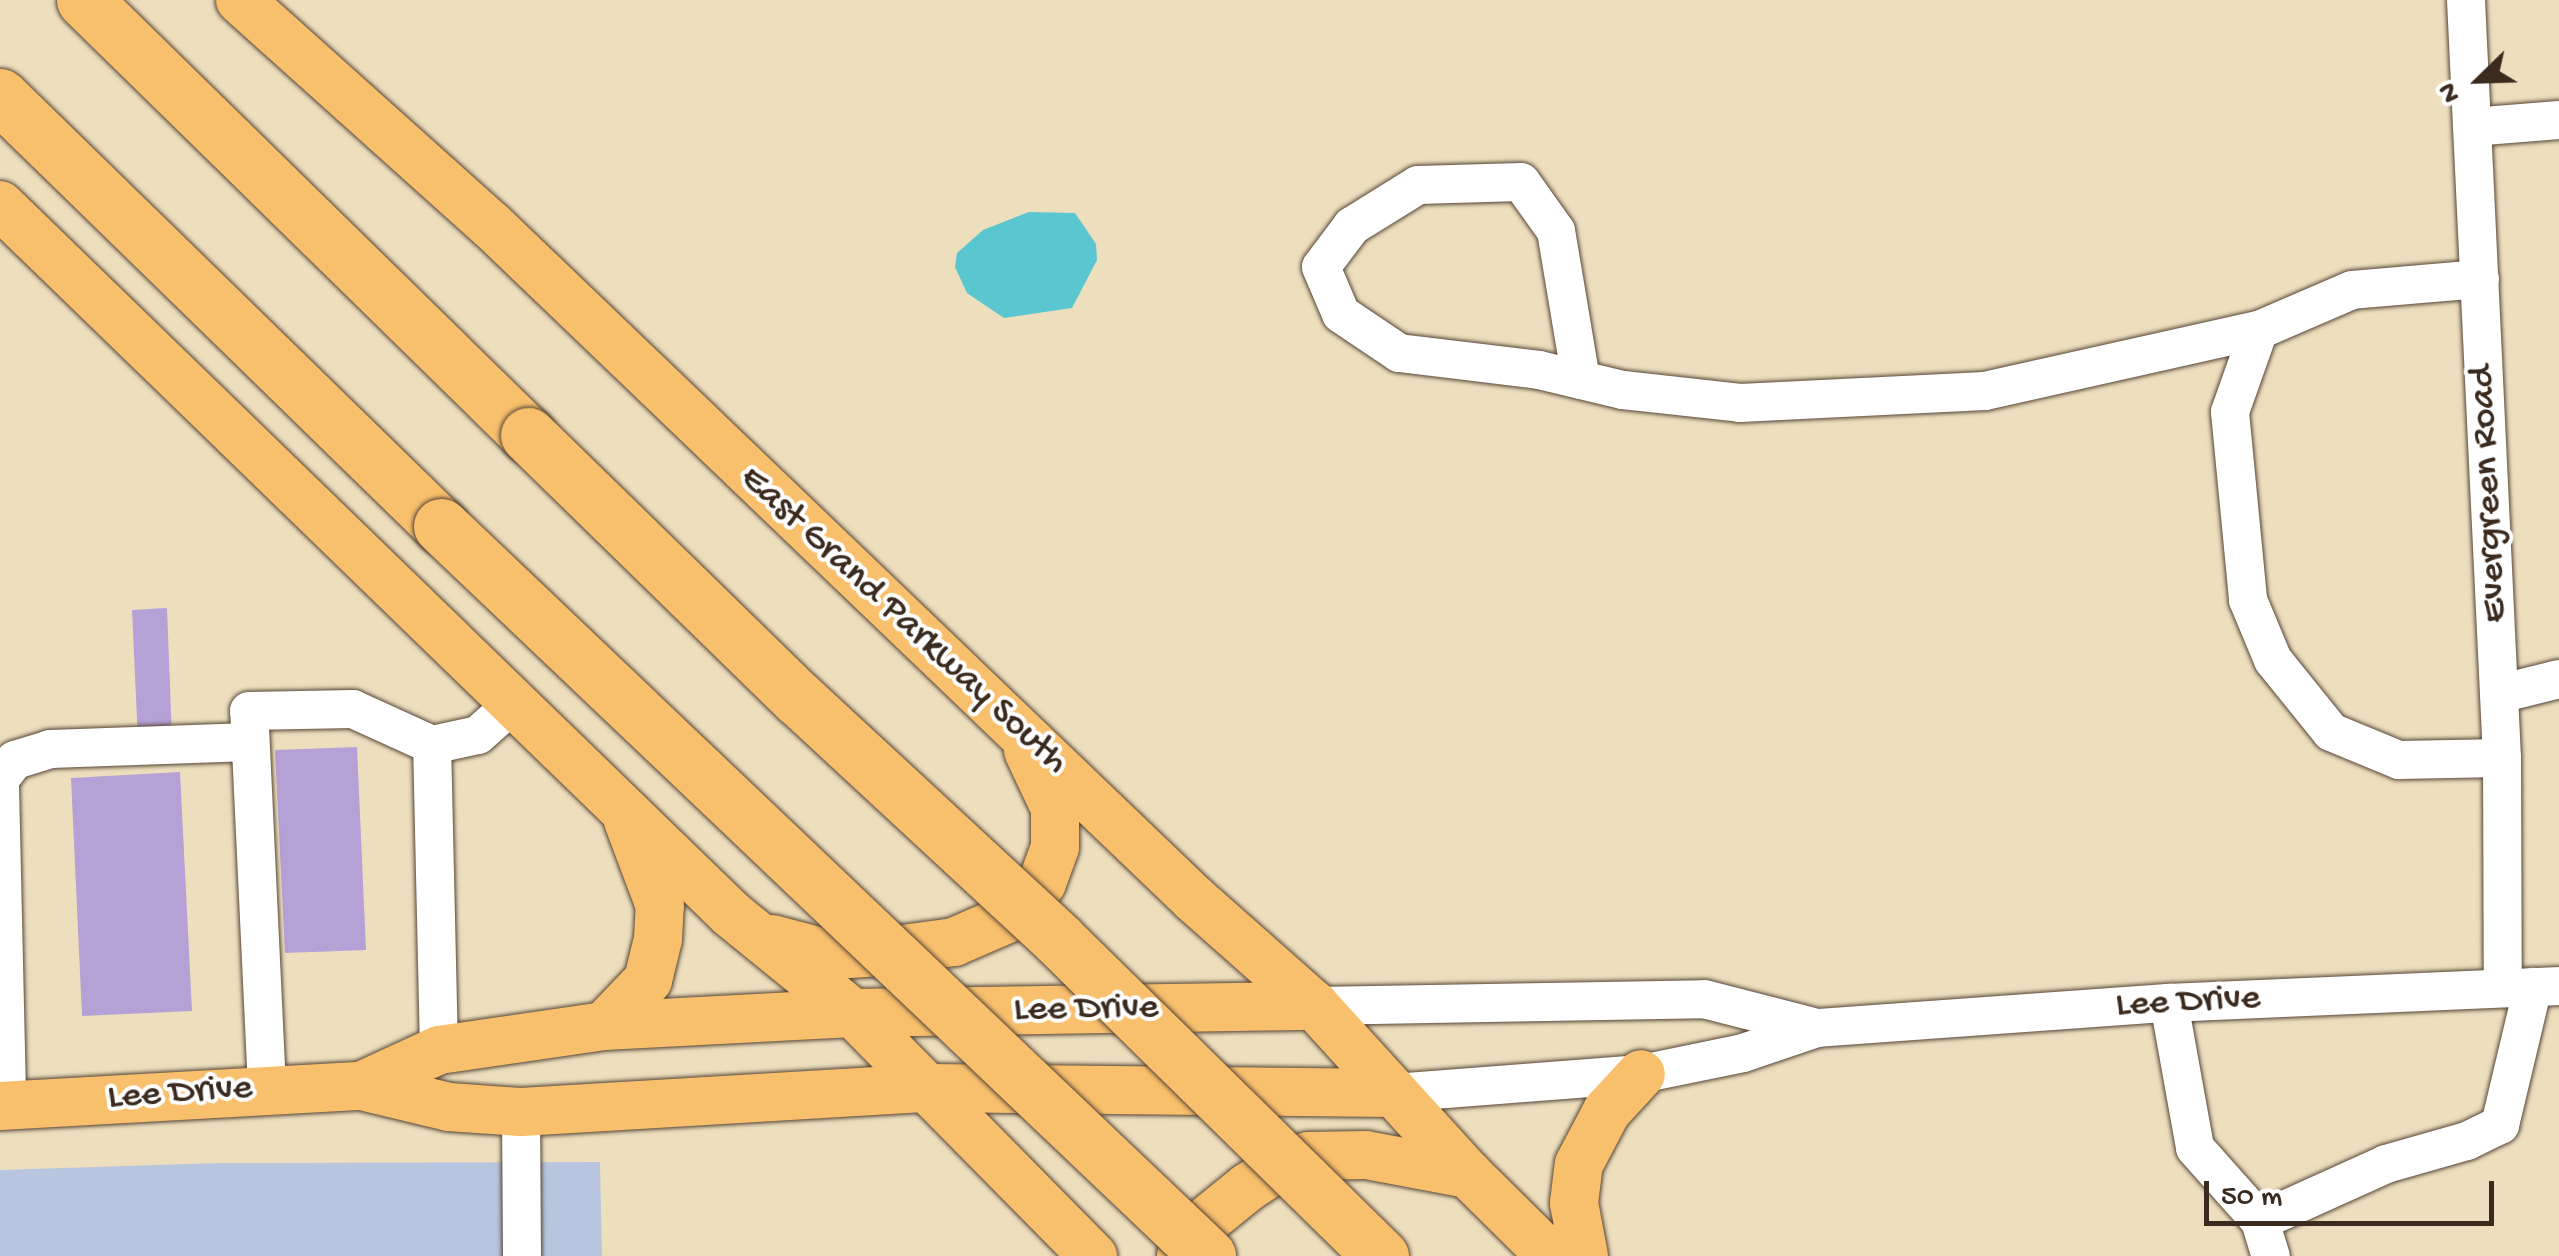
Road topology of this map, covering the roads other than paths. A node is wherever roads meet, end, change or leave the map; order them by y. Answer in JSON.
{"nodes":[{"id":1,"x":84,"y":0,"type":"edge"},
{"id":2,"x":240,"y":0,"type":"edge"},
{"id":3,"x":2466,"y":0,"type":"edge"},
{"id":4,"x":0,"y":96,"type":"edge"},
{"id":5,"x":2559,"y":120,"type":"edge"},
{"id":6,"x":2472,"y":126,"type":"junction"},
{"id":7,"x":0,"y":205,"type":"edge"},
{"id":8,"x":2480,"y":278,"type":"junction"},
{"id":9,"x":2258,"y":330,"type":"junction"},
{"id":10,"x":1581,"y":380,"type":"junction"},
{"id":11,"x":2559,"y":679,"type":"edge"},
{"id":12,"x":2499,"y":694,"type":"junction"},
{"id":13,"x":514,"y":703,"type":"junction"},
{"id":14,"x":1012,"y":726,"type":"junction"},
{"id":15,"x":250,"y":742,"type":"junction"},
{"id":16,"x":432,"y":745,"type":"junction"},
{"id":17,"x":2502,"y":758,"type":"junction"},
{"id":18,"x":0,"y":782,"type":"edge"},
{"id":19,"x":623,"y":808,"type":"junction"},
{"id":20,"x":731,"y":914,"type":"junction"},
{"id":21,"x":2532,"y":987,"type":"edge"},
{"id":22,"x":2169,"y":1003,"type":"junction"},
{"id":23,"x":1315,"y":1006,"type":"junction"},
{"id":24,"x":853,"y":1013,"type":"junction"},
{"id":25,"x":604,"y":1026,"type":"junction"},
{"id":26,"x":1817,"y":1028,"type":"junction"},
{"id":27,"x":440,"y":1050,"type":"junction"},
{"id":28,"x":1640,"y":1074,"type":"junction"},
{"id":29,"x":361,"y":1086,"type":"junction"},
{"id":30,"x":267,"y":1088,"type":"junction"},
{"id":31,"x":927,"y":1088,"type":"junction"},
{"id":32,"x":1394,"y":1094,"type":"junction"},
{"id":33,"x":3,"y":1105,"type":"edge"},
{"id":34,"x":521,"y":1112,"type":"junction"},
{"id":35,"x":1468,"y":1174,"type":"junction"},
{"id":36,"x":2266,"y":1238,"type":"edge"},
{"id":37,"x":522,"y":1256,"type":"edge"},
{"id":38,"x":1093,"y":1256,"type":"edge"},
{"id":39,"x":1182,"y":1256,"type":"edge"},
{"id":40,"x":1208,"y":1256,"type":"edge"},
{"id":41,"x":1382,"y":1256,"type":"edge"},
{"id":42,"x":1552,"y":1256,"type":"edge"},
{"id":43,"x":1584,"y":1256,"type":"edge"}],
"edges":[{"from":1,"to":41,"type":"highway","bridge":true},
{"from":2,"to":14,"type":"main road","name":"East Grand Parkway South"},
{"from":3,"to":6,"type":"street","name":"Evergreen Road"},
{"from":4,"to":40,"type":"highway","bridge":true},
{"from":5,"to":6,"type":"street"},
{"from":6,"to":8,"type":"street","name":"Evergreen Road"},
{"from":7,"to":13,"type":"main road"},
{"from":8,"to":9,"type":"street"},
{"from":8,"to":12,"type":"street","name":"Evergreen Road"},
{"from":9,"to":10,"type":"street"},
{"from":9,"to":17,"type":"street"},
{"from":10,"to":10,"type":"street"},
{"from":11,"to":12,"type":"street"},
{"from":12,"to":17,"type":"street","name":"Evergreen Road"},
{"from":13,"to":16,"type":"street"},
{"from":13,"to":19,"type":"main road"},
{"from":14,"to":20,"type":"main road"},
{"from":14,"to":23,"type":"main road","name":"East Grand Parkway South"},
{"from":15,"to":16,"type":"street"},
{"from":15,"to":18,"type":"street"},
{"from":15,"to":30,"type":"street"},
{"from":16,"to":27,"type":"street"},
{"from":17,"to":21,"type":"street","name":"Evergreen Road"},
{"from":18,"to":33,"type":"street"},
{"from":19,"to":20,"type":"main road"},
{"from":19,"to":25,"type":"main road"},
{"from":20,"to":24,"type":"main road"},
{"from":21,"to":22,"type":"street","name":"Lee Drive"},
{"from":21,"to":36,"type":"street","name":"Evergreen Road"},
{"from":22,"to":26,"type":"street","name":"Lee Drive"},
{"from":22,"to":36,"type":"street"},
{"from":23,"to":24,"type":"main road","name":"Lee Drive"},
{"from":23,"to":26,"type":"street","name":"Lee Drive"},
{"from":23,"to":32,"type":"main road","name":"East Grand Parkway South"},
{"from":24,"to":25,"type":"main road","name":"Lee Drive"},
{"from":24,"to":31,"type":"main road"},
{"from":25,"to":27,"type":"main road","name":"Lee Drive"},
{"from":26,"to":28,"type":"street","name":"Lee Drive"},
{"from":27,"to":29,"type":"main road","name":"Lee Drive"},
{"from":28,"to":32,"type":"street","name":"Lee Drive"},
{"from":28,"to":43,"type":"main road"},
{"from":29,"to":30,"type":"main road","name":"Lee Drive"},
{"from":29,"to":34,"type":"main road","name":"Lee Drive"},
{"from":30,"to":33,"type":"main road","name":"Lee Drive"},
{"from":31,"to":32,"type":"main road","name":"Lee Drive"},
{"from":31,"to":34,"type":"main road","name":"Lee Drive"},
{"from":31,"to":38,"type":"main road"},
{"from":32,"to":35,"type":"main road","name":"East Grand Parkway South"},
{"from":34,"to":37,"type":"street"},
{"from":35,"to":39,"type":"main road"},
{"from":35,"to":42,"type":"main road","name":"East Grand Parkway South"}]}
